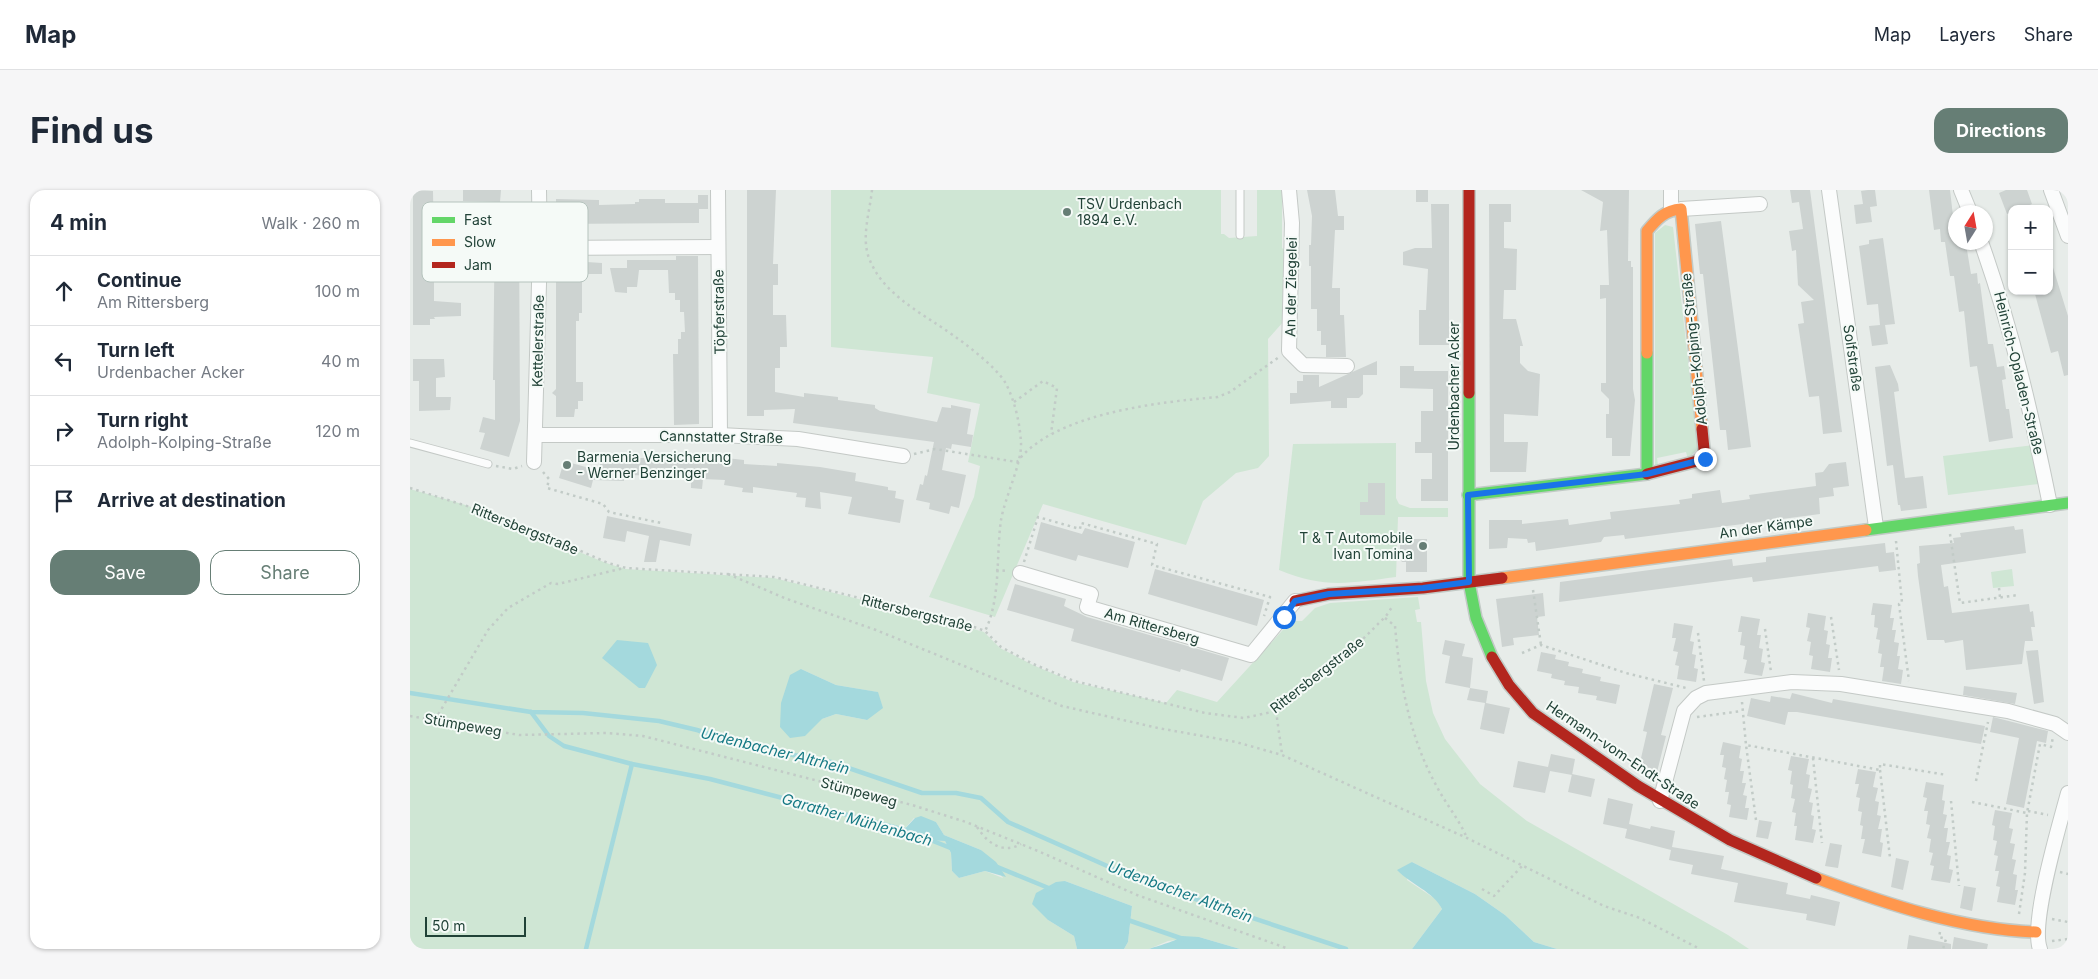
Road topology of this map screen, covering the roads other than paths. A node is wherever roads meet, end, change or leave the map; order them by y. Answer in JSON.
{"nodes":[{"id":1,"x":718,"y":190,"type":"edge"},
{"id":2,"x":1240,"y":190,"type":"edge"},
{"id":3,"x":1289,"y":190,"type":"edge"},
{"id":4,"x":1469,"y":190,"type":"edge"},
{"id":5,"x":1671,"y":190,"type":"edge"},
{"id":6,"x":1829,"y":190,"type":"edge"},
{"id":7,"x":1961,"y":190,"type":"edge"},
{"id":8,"x":2051,"y":190,"type":"edge"},
{"id":9,"x":1760,"y":204,"type":"dead end"},
{"id":10,"x":1967,"y":205,"type":"edge"},
{"id":11,"x":1676,"y":209,"type":"junction"},
{"id":12,"x":1240,"y":235,"type":"dead end"},
{"id":13,"x":2068,"y":236,"type":"edge"},
{"id":14,"x":718,"y":247,"type":"junction"},
{"id":15,"x":588,"y":248,"type":"edge"},
{"id":16,"x":1984,"y":250,"type":"edge"},
{"id":17,"x":539,"y":282,"type":"edge"},
{"id":18,"x":1347,"y":366,"type":"dead end"},
{"id":19,"x":536,"y":435,"type":"junction"},
{"id":20,"x":720,"y":435,"type":"junction"},
{"id":21,"x":410,"y":443,"type":"edge"},
{"id":22,"x":903,"y":456,"type":"road end"},
{"id":23,"x":534,"y":462,"type":"road end"},
{"id":24,"x":488,"y":464,"type":"road end"},
{"id":25,"x":1647,"y":474,"type":"junction"},
{"id":26,"x":1468,"y":495,"type":"junction"},
{"id":27,"x":2068,"y":503,"type":"edge"},
{"id":28,"x":2050,"y":505,"type":"junction"},
{"id":29,"x":1876,"y":527,"type":"junction"},
{"id":30,"x":1020,"y":574,"type":"road end"},
{"id":31,"x":1469,"y":582,"type":"junction"},
{"id":32,"x":1295,"y":601,"type":"joint"},
{"id":33,"x":2068,"y":733,"type":"edge"},
{"id":34,"x":2068,"y":792,"type":"edge"},
{"id":35,"x":1660,"y":801,"type":"junction"},
{"id":36,"x":2036,"y":932,"type":"junction"},
{"id":37,"x":2040,"y":949,"type":"edge"}],
"edges":[{"from":1,"to":14,"type":"street","name":"Töpferstraße"},
{"from":2,"to":12,"type":"lane"},
{"from":3,"to":18,"type":"street","name":"An der Ziegelei"},
{"from":4,"to":26,"type":"street","name":"Urdenbacher Acker"},
{"from":5,"to":11,"type":"street","name":"Adolph-Kolping-Straße"},
{"from":6,"to":29,"type":"street","name":"Solfstraße"},
{"from":7,"to":10,"type":"street"},
{"from":8,"to":13,"type":"street"},
{"from":9,"to":11,"type":"street"},
{"from":11,"to":25,"type":"street"},
{"from":11,"to":25,"type":"street","name":"Adolph-Kolping-Straße"},
{"from":14,"to":15,"type":"street"},
{"from":14,"to":20,"type":"street","name":"Töpferstraße"},
{"from":16,"to":28,"type":"street","name":"Heinrich-Opladen-Straße"},
{"from":17,"to":19,"type":"street","name":"Kettelerstraße"},
{"from":19,"to":20,"type":"street","name":"Cannstatter Straße"},
{"from":19,"to":23,"type":"street","name":"Kettelerstraße"},
{"from":20,"to":22,"type":"street","name":"Cannstatter Straße"},
{"from":21,"to":24,"type":"lane"},
{"from":25,"to":26,"type":"street","name":"Adolph-Kolping-Straße"},
{"from":26,"to":31,"type":"street","name":"Urdenbacher Acker"},
{"from":27,"to":28,"type":"street","name":"An der Kämpe"},
{"from":28,"to":29,"type":"street","name":"An der Kämpe"},
{"from":29,"to":31,"type":"street","name":"An der Kämpe"},
{"from":30,"to":32,"type":"street","name":"Am Rittersberg"},
{"from":31,"to":32,"type":"street","name":"Am Rittersberg"},
{"from":31,"to":35,"type":"street","name":"Hermann-vom-Endt-Straße"},
{"from":33,"to":35,"type":"street"},
{"from":34,"to":36,"type":"street"},
{"from":35,"to":36,"type":"street","name":"Hermann-vom-Endt-Straße"},
{"from":36,"to":37,"type":"street"}]}
